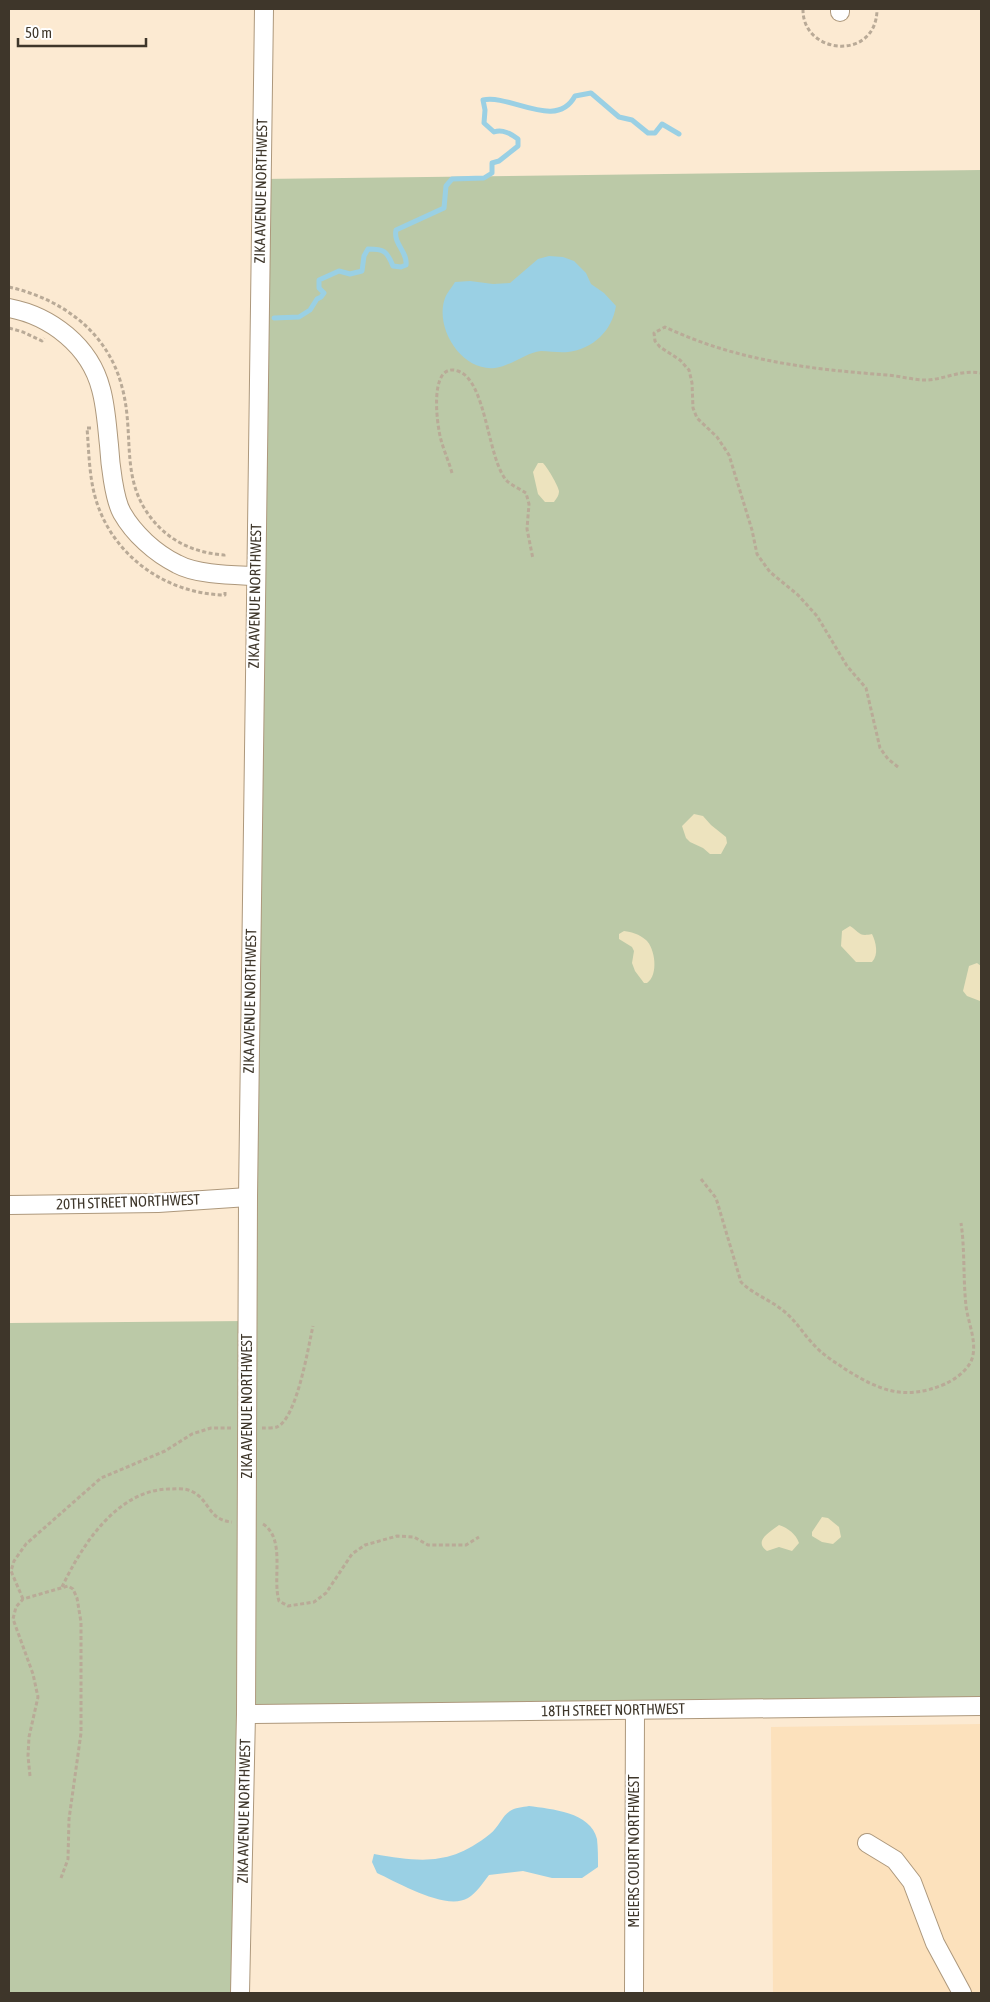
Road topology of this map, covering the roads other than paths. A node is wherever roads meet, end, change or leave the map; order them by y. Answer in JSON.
{"nodes":[{"id":1,"x":264,"y":9,"type":"edge"},
{"id":2,"x":9,"y":308,"type":"edge"},
{"id":3,"x":255,"y":576,"type":"junction"},
{"id":4,"x":248,"y":1198,"type":"junction"},
{"id":5,"x":9,"y":1205,"type":"edge"},
{"id":6,"x":981,"y":1706,"type":"edge"},
{"id":7,"x":635,"y":1710,"type":"junction"},
{"id":8,"x":246,"y":1714,"type":"junction"},
{"id":9,"x":867,"y":1843,"type":"dead end"},
{"id":10,"x":240,"y":1993,"type":"edge"},
{"id":11,"x":634,"y":1993,"type":"edge"},
{"id":12,"x":962,"y":1993,"type":"edge"}],
"edges":[{"from":1,"to":3,"type":"street","name":"ZIKA AVENUE NORTHWEST"},
{"from":2,"to":3,"type":"street"},
{"from":3,"to":4,"type":"street","name":"ZIKA AVENUE NORTHWEST"},
{"from":4,"to":5,"type":"street","name":"20TH STREET NORTHWEST"},
{"from":4,"to":8,"type":"street","name":"ZIKA AVENUE NORTHWEST"},
{"from":6,"to":7,"type":"street","name":"18TH STREET NORTHWEST"},
{"from":7,"to":8,"type":"street","name":"18TH STREET NORTHWEST"},
{"from":7,"to":11,"type":"street","name":"MEIERS COURT NORTHWEST"},
{"from":8,"to":10,"type":"street","name":"ZIKA AVENUE NORTHWEST"},
{"from":9,"to":12,"type":"street"}]}
